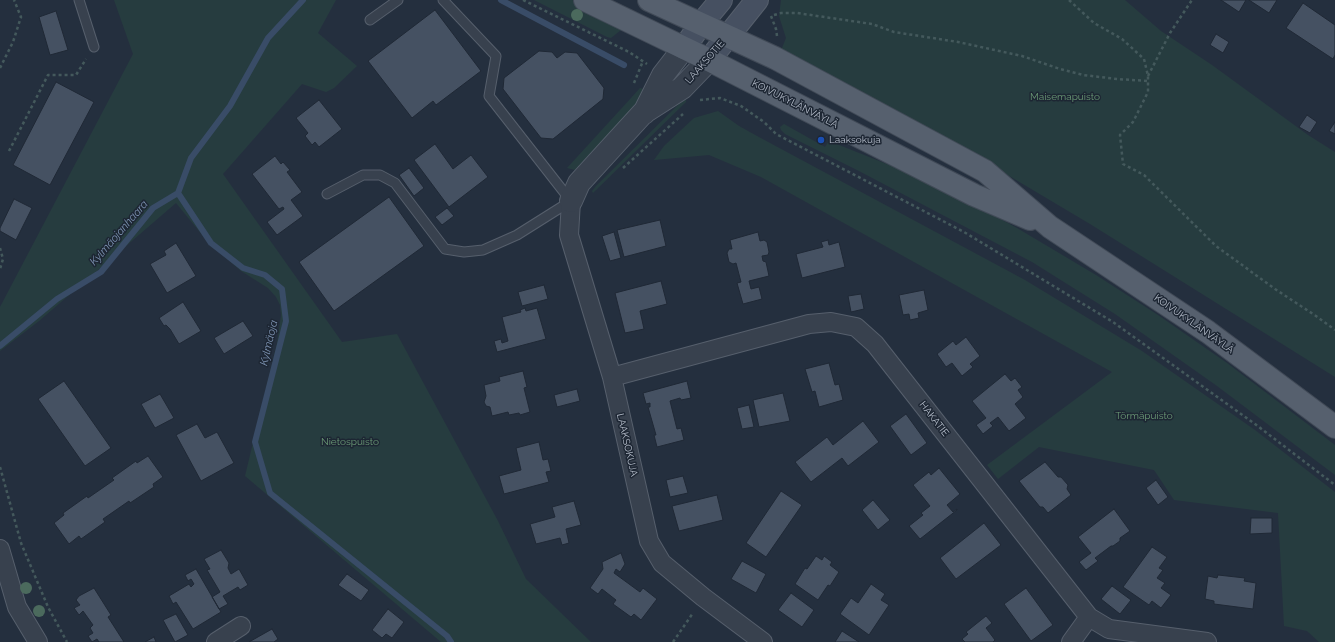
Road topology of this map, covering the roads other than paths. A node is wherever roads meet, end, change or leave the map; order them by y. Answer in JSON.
{"nodes":[{"id":1,"x":79,"y":0,"type":"edge"},
{"id":2,"x":398,"y":0,"type":"edge"},
{"id":3,"x":443,"y":0,"type":"edge"},
{"id":4,"x":585,"y":0,"type":"edge"},
{"id":5,"x":649,"y":0,"type":"edge"},
{"id":6,"x":721,"y":0,"type":"edge"},
{"id":7,"x":764,"y":8,"type":"edge"},
{"id":8,"x":370,"y":20,"type":"dead end"},
{"id":9,"x":701,"y":24,"type":"junction"},
{"id":10,"x":728,"y":36,"type":"junction"},
{"id":11,"x":94,"y":47,"type":"road end"},
{"id":12,"x":684,"y":48,"type":"junction"},
{"id":13,"x":709,"y":60,"type":"junction"},
{"id":14,"x":643,"y":113,"type":"junction"},
{"id":15,"x":327,"y":194,"type":"dead end"},
{"id":16,"x":571,"y":201,"type":"junction"},
{"id":17,"x":1050,"y":227,"type":"junction"},
{"id":18,"x":612,"y":377,"type":"junction"},
{"id":19,"x":1335,"y":427,"type":"edge"},
{"id":20,"x":0,"y":549,"type":"edge"},
{"id":21,"x":1089,"y":617,"type":"junction"},
{"id":22,"x":242,"y":626,"type":"dead end"},
{"id":23,"x":38,"y":642,"type":"edge"},
{"id":24,"x":216,"y":642,"type":"edge"},
{"id":25,"x":763,"y":642,"type":"edge"},
{"id":26,"x":1071,"y":642,"type":"edge"},
{"id":27,"x":1208,"y":642,"type":"edge"}],
"edges":[{"from":1,"to":11,"type":"lane"},
{"from":2,"to":8,"type":"lane"},
{"from":3,"to":16,"type":"lane"},
{"from":4,"to":12,"type":"main road","name":"KOIVUKYLÄNVÄYLÄ"},
{"from":5,"to":9,"type":"main road","name":"KOIVUKYLÄNVÄYLÄ"},
{"from":6,"to":9,"type":"main road","name":"LAAKSOTIE"},
{"from":7,"to":10,"type":"main road","name":"LAAKSOTIE"},
{"from":9,"to":10,"type":"main road","name":"KOIVUKYLÄNVÄYLÄ"},
{"from":9,"to":12,"type":"main road","name":"LAAKSOTIE"},
{"from":10,"to":13,"type":"main road","name":"LAAKSOTIE"},
{"from":10,"to":17,"type":"main road","name":"KOIVUKYLÄNVÄYLÄ"},
{"from":12,"to":13,"type":"main road","name":"KOIVUKYLÄNVÄYLÄ"},
{"from":12,"to":14,"type":"street","name":"LAAKSOTIE"},
{"from":13,"to":14,"type":"street","name":"LAAKSOTIE"},
{"from":13,"to":17,"type":"main road","name":"KOIVUKYLÄNVÄYLÄ"},
{"from":14,"to":16,"type":"street","name":"LAAKSOTIE"},
{"from":15,"to":16,"type":"lane"},
{"from":16,"to":18,"type":"street","name":"LAAKSOKUJA"},
{"from":17,"to":19,"type":"main road","name":"KOIVUKYLÄNVÄYLÄ"},
{"from":18,"to":21,"type":"street","name":"HAKATIE"},
{"from":18,"to":25,"type":"street","name":"LAAKSOKUJA"},
{"from":20,"to":23,"type":"street"},
{"from":21,"to":26,"type":"street"},
{"from":21,"to":27,"type":"street","name":"HAKATIE"},
{"from":22,"to":24,"type":"street"}]}
